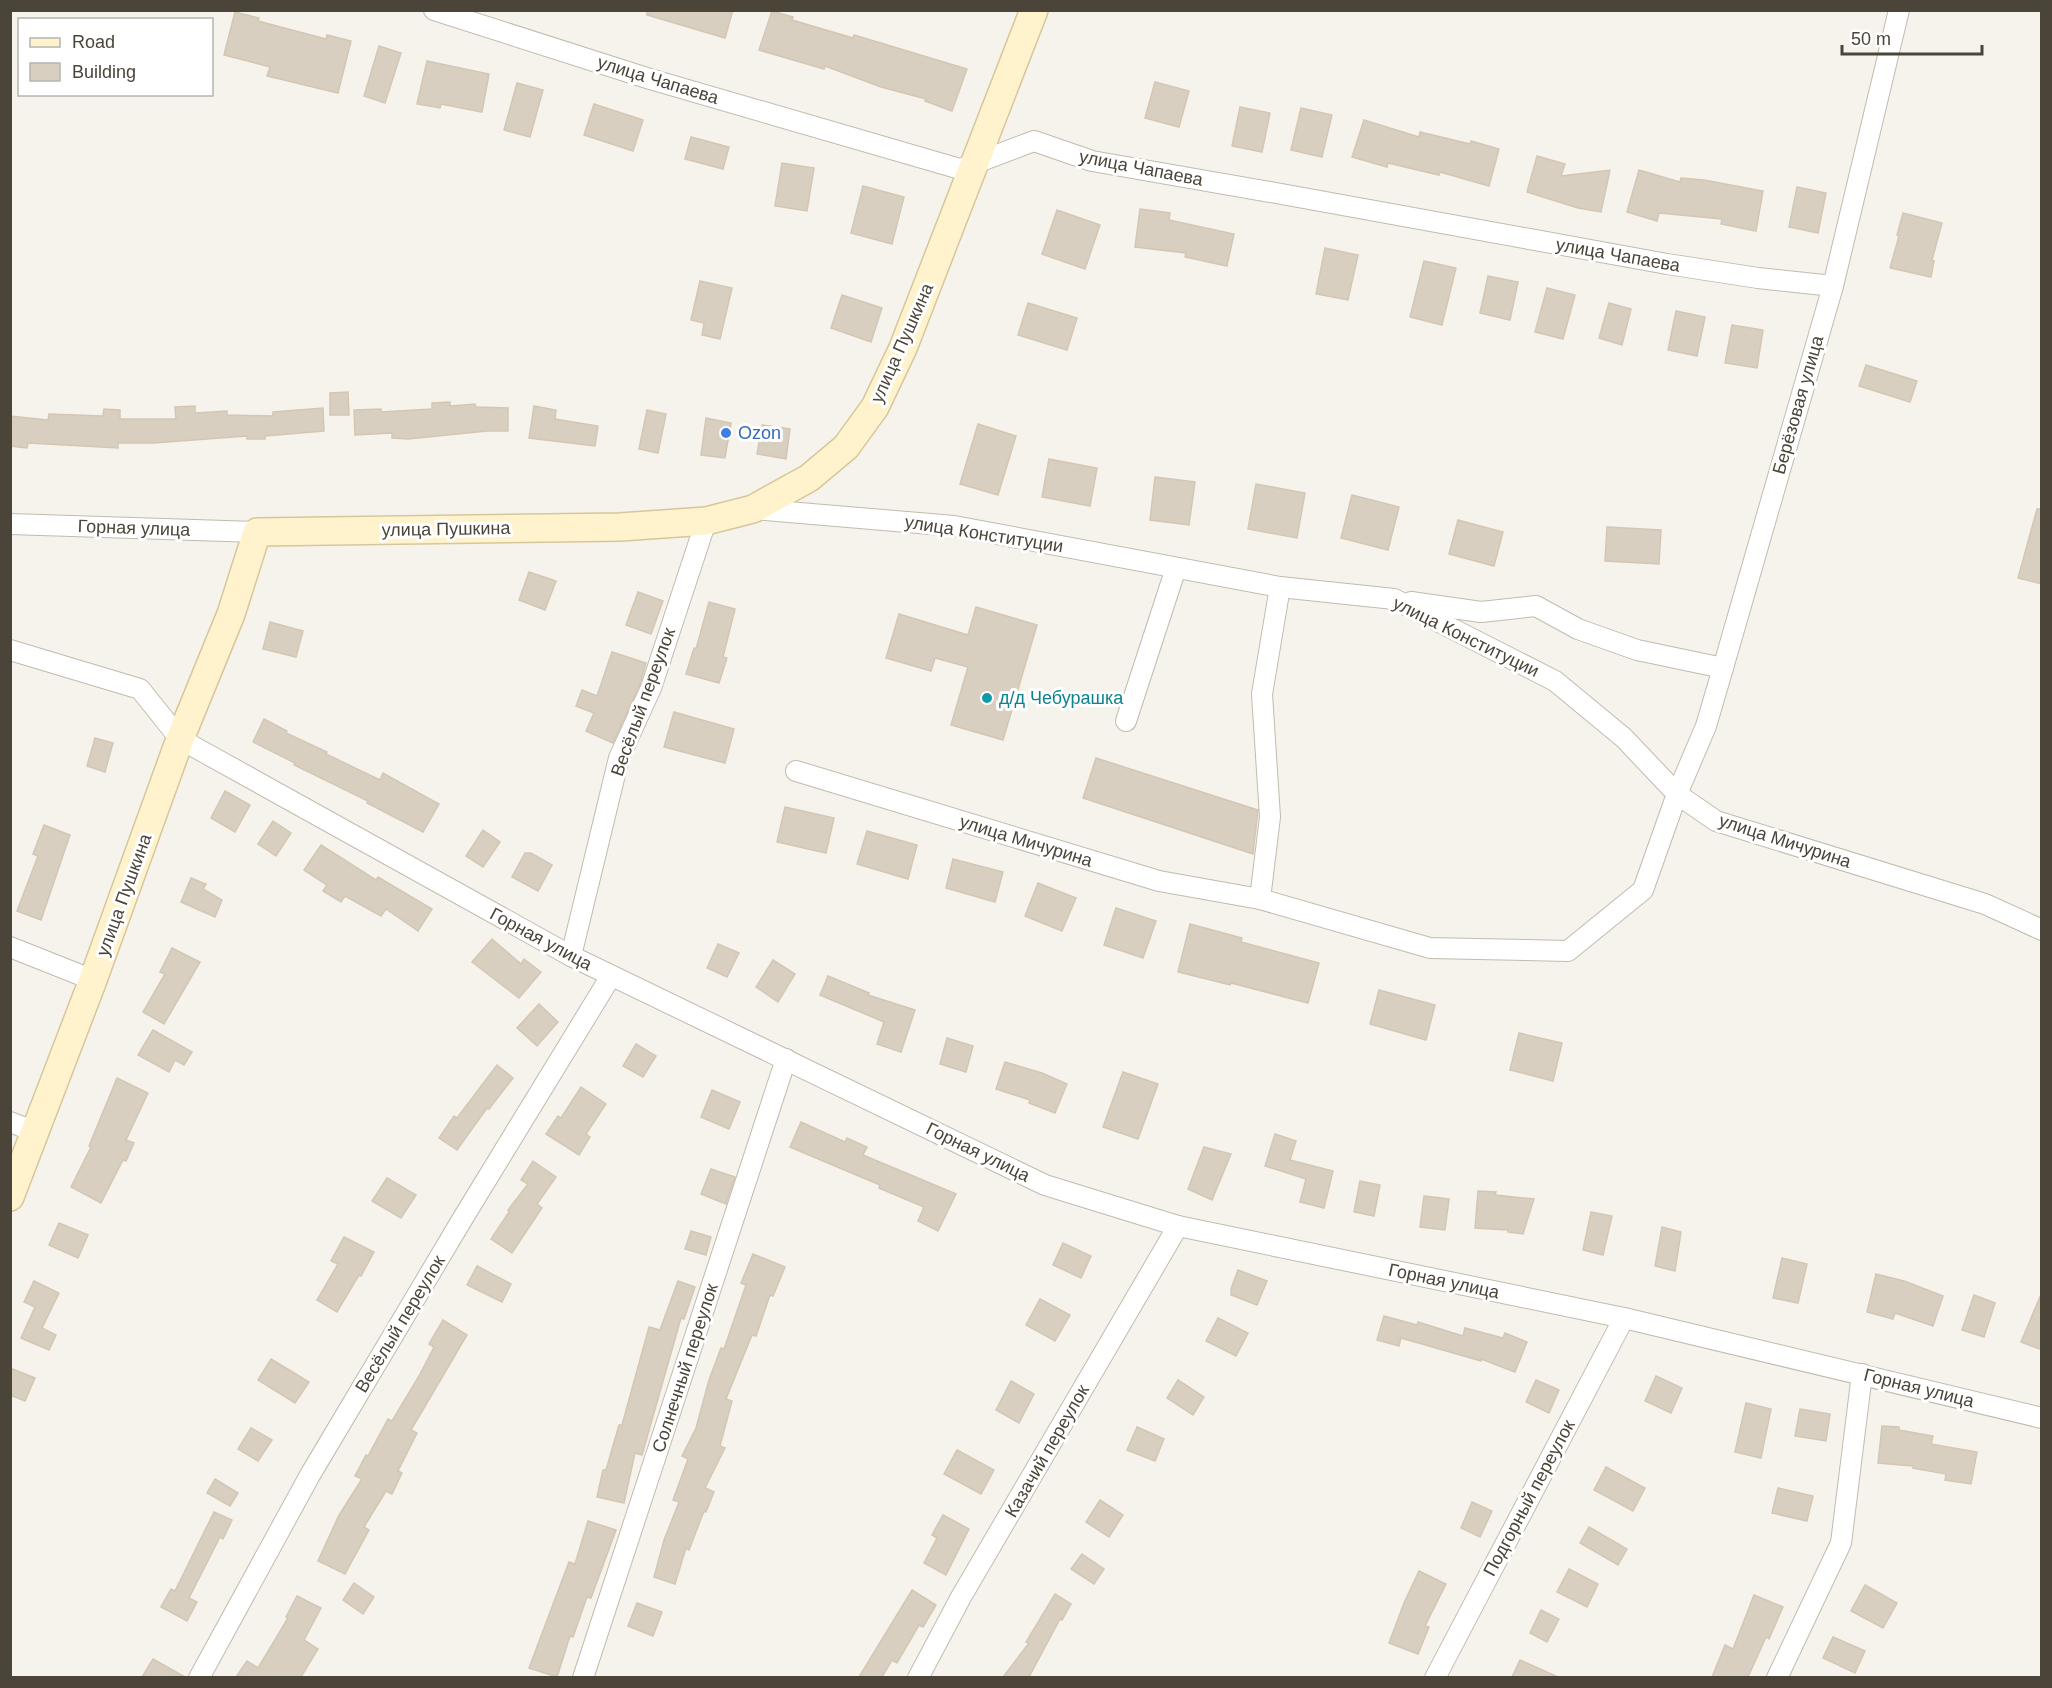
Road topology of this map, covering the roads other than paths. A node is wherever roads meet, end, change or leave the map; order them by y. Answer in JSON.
{"nodes":[{"id":1,"x":434,"y":10,"type":"edge"},
{"id":2,"x":1034,"y":10,"type":"edge"},
{"id":3,"x":1899,"y":10,"type":"edge"},
{"id":4,"x":976,"y":164,"type":"junction"},
{"id":5,"x":1833,"y":286,"type":"junction"},
{"id":6,"x":753,"y":509,"type":"junction"},
{"id":7,"x":706,"y":521,"type":"junction"},
{"id":8,"x":10,"y":524,"type":"edge"},
{"id":9,"x":257,"y":532,"type":"junction"},
{"id":10,"x":1176,"y":568,"type":"junction"},
{"id":11,"x":1281,"y":587,"type":"junction"},
{"id":12,"x":1394,"y":599,"type":"junction"},
{"id":13,"x":10,"y":650,"type":"edge"},
{"id":14,"x":1723,"y":668,"type":"junction"},
{"id":15,"x":1126,"y":721,"type":"dead end"},
{"id":16,"x":180,"y":739,"type":"junction"},
{"id":17,"x":796,"y":771,"type":"dead end"},
{"id":18,"x":1677,"y":794,"type":"junction"},
{"id":19,"x":1260,"y":899,"type":"junction"},
{"id":20,"x":2042,"y":930,"type":"edge"},
{"id":21,"x":10,"y":947,"type":"edge"},
{"id":22,"x":571,"y":956,"type":"junction"},
{"id":23,"x":611,"y":976,"type":"junction"},
{"id":24,"x":93,"y":980,"type":"junction"},
{"id":25,"x":786,"y":1059,"type":"junction"},
{"id":26,"x":10,"y":1122,"type":"edge"},
{"id":27,"x":36,"y":1132,"type":"junction"},
{"id":28,"x":10,"y":1197,"type":"edge"},
{"id":29,"x":1178,"y":1226,"type":"junction"},
{"id":30,"x":1624,"y":1318,"type":"junction"},
{"id":31,"x":1862,"y":1374,"type":"junction"},
{"id":32,"x":2042,"y":1418,"type":"edge"},
{"id":33,"x":199,"y":1677,"type":"edge"},
{"id":34,"x":584,"y":1677,"type":"edge"},
{"id":35,"x":918,"y":1677,"type":"edge"},
{"id":36,"x":1435,"y":1677,"type":"edge"},
{"id":37,"x":1777,"y":1677,"type":"edge"}],
"edges":[{"from":1,"to":4,"type":"street","name":"улица Чапаева"},
{"from":2,"to":4,"type":"main road","name":"улица Пушкина"},
{"from":3,"to":5,"type":"street","name":"Берёзовая улица"},
{"from":4,"to":5,"type":"street","name":"улица Чапаева"},
{"from":4,"to":6,"type":"main road","name":"улица Пушкина"},
{"from":5,"to":14,"type":"street","name":"Берёзовая улица"},
{"from":6,"to":7,"type":"main road","name":"улица Пушкина"},
{"from":6,"to":10,"type":"street","name":"улица Конституции"},
{"from":7,"to":9,"type":"main road","name":"улица Пушкина"},
{"from":7,"to":22,"type":"street","name":"Весёлый переулок"},
{"from":8,"to":9,"type":"street","name":"Горная улица"},
{"from":9,"to":16,"type":"main road","name":"улица Пушкина"},
{"from":10,"to":11,"type":"street","name":"улица Конституции"},
{"from":10,"to":15,"type":"street"},
{"from":11,"to":12,"type":"street","name":"улица Конституции"},
{"from":11,"to":19,"type":"street"},
{"from":12,"to":14,"type":"street"},
{"from":12,"to":18,"type":"street","name":"улица Конституции"},
{"from":13,"to":16,"type":"street","name":"Горная улица"},
{"from":14,"to":18,"type":"street","name":"Берёзовая улица"},
{"from":16,"to":22,"type":"street","name":"Горная улица"},
{"from":16,"to":24,"type":"main road","name":"улица Пушкина"},
{"from":17,"to":19,"type":"street","name":"улица Мичурина"},
{"from":18,"to":19,"type":"street","name":"улица Мичурина"},
{"from":18,"to":20,"type":"street","name":"улица Мичурина"},
{"from":21,"to":24,"type":"street"},
{"from":22,"to":23,"type":"street","name":"Горная улица"},
{"from":23,"to":25,"type":"street","name":"Горная улица"},
{"from":23,"to":33,"type":"street","name":"Весёлый переулок"},
{"from":24,"to":27,"type":"main road","name":"улица Пушкина"},
{"from":25,"to":29,"type":"street","name":"Горная улица"},
{"from":25,"to":34,"type":"street","name":"Солнечный переулок"},
{"from":26,"to":27,"type":"street"},
{"from":27,"to":28,"type":"main road","name":"улица Пушкина"},
{"from":29,"to":30,"type":"street","name":"Горная улица"},
{"from":29,"to":35,"type":"street","name":"Казачий переулок"},
{"from":30,"to":31,"type":"street","name":"Горная улица"},
{"from":30,"to":36,"type":"street","name":"Подгорный переулок"},
{"from":31,"to":32,"type":"street","name":"Горная улица"},
{"from":31,"to":37,"type":"street"}]}
